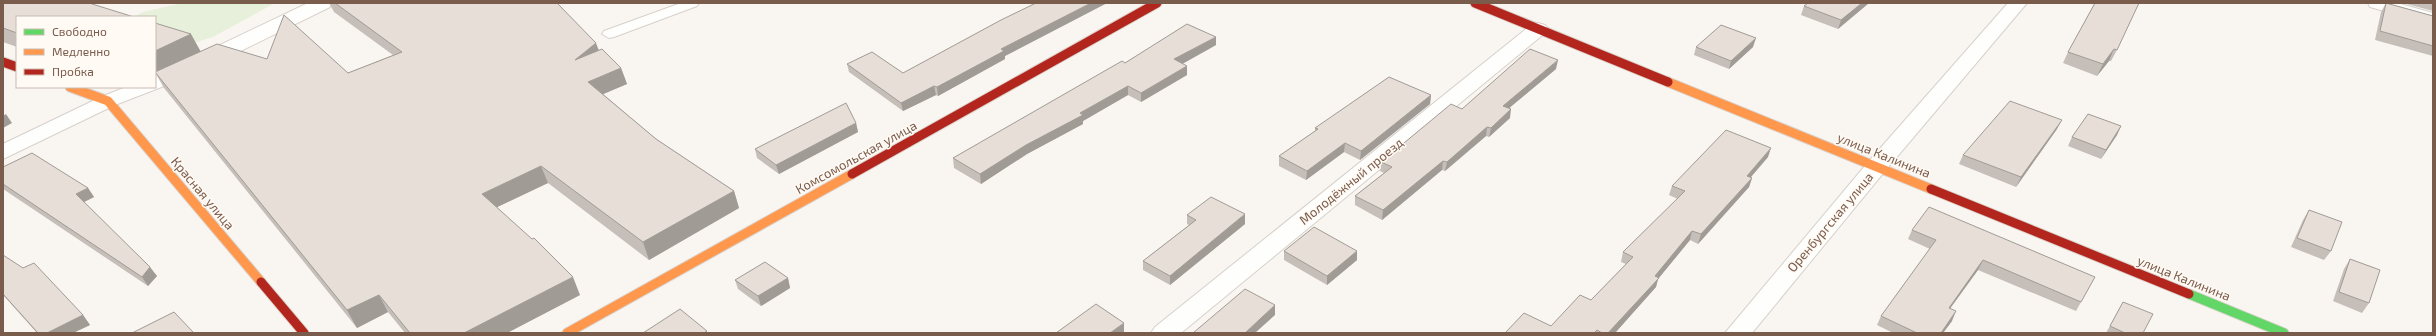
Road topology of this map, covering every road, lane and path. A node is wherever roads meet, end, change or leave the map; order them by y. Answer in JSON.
{"nodes":[{"id":1,"x":322,"y":3,"type":"edge"},
{"id":2,"x":693,"y":3,"type":"edge"},
{"id":3,"x":1157,"y":3,"type":"edge"},
{"id":4,"x":1475,"y":3,"type":"edge"},
{"id":5,"x":2018,"y":3,"type":"edge"},
{"id":6,"x":2377,"y":3,"type":"edge"},
{"id":7,"x":2433,"y":19,"type":"edge"},
{"id":8,"x":1538,"y":29,"type":"junction"},
{"id":9,"x":609,"y":34,"type":"dead end"},
{"id":10,"x":3,"y":62,"type":"edge"},
{"id":11,"x":16,"y":67,"type":"edge"},
{"id":12,"x":156,"y":83,"type":"edge"},
{"id":13,"x":73,"y":88,"type":"edge"},
{"id":14,"x":142,"y":88,"type":"edge"},
{"id":15,"x":108,"y":101,"type":"junction"},
{"id":16,"x":3,"y":152,"type":"edge"},
{"id":17,"x":1877,"y":166,"type":"junction"},
{"id":18,"x":304,"y":333,"type":"edge"},
{"id":19,"x":567,"y":333,"type":"edge"},
{"id":20,"x":1164,"y":333,"type":"edge"},
{"id":21,"x":1738,"y":333,"type":"edge"},
{"id":22,"x":2284,"y":333,"type":"edge"}],
"edges":[{"from":1,"to":12,"type":"street"},
{"from":2,"to":9,"type":"lane"},
{"from":3,"to":19,"type":"street","name":"Комсомольская улица"},
{"from":4,"to":8,"type":"street","name":"улица Калинина"},
{"from":5,"to":17,"type":"street","name":"Оренбургская улица"},
{"from":6,"to":7,"type":"street"},
{"from":8,"to":17,"type":"street","name":"улица Калинина"},
{"from":8,"to":20,"type":"street","name":"Молодёжный проезд"},
{"from":10,"to":11,"type":"street"},
{"from":13,"to":15,"type":"street","name":"Красная улица"},
{"from":14,"to":15,"type":"street"},
{"from":15,"to":16,"type":"street"},
{"from":15,"to":18,"type":"street","name":"Красная улица"},
{"from":17,"to":21,"type":"street","name":"Оренбургская улица"},
{"from":17,"to":22,"type":"street","name":"улица Калинина"}]}
